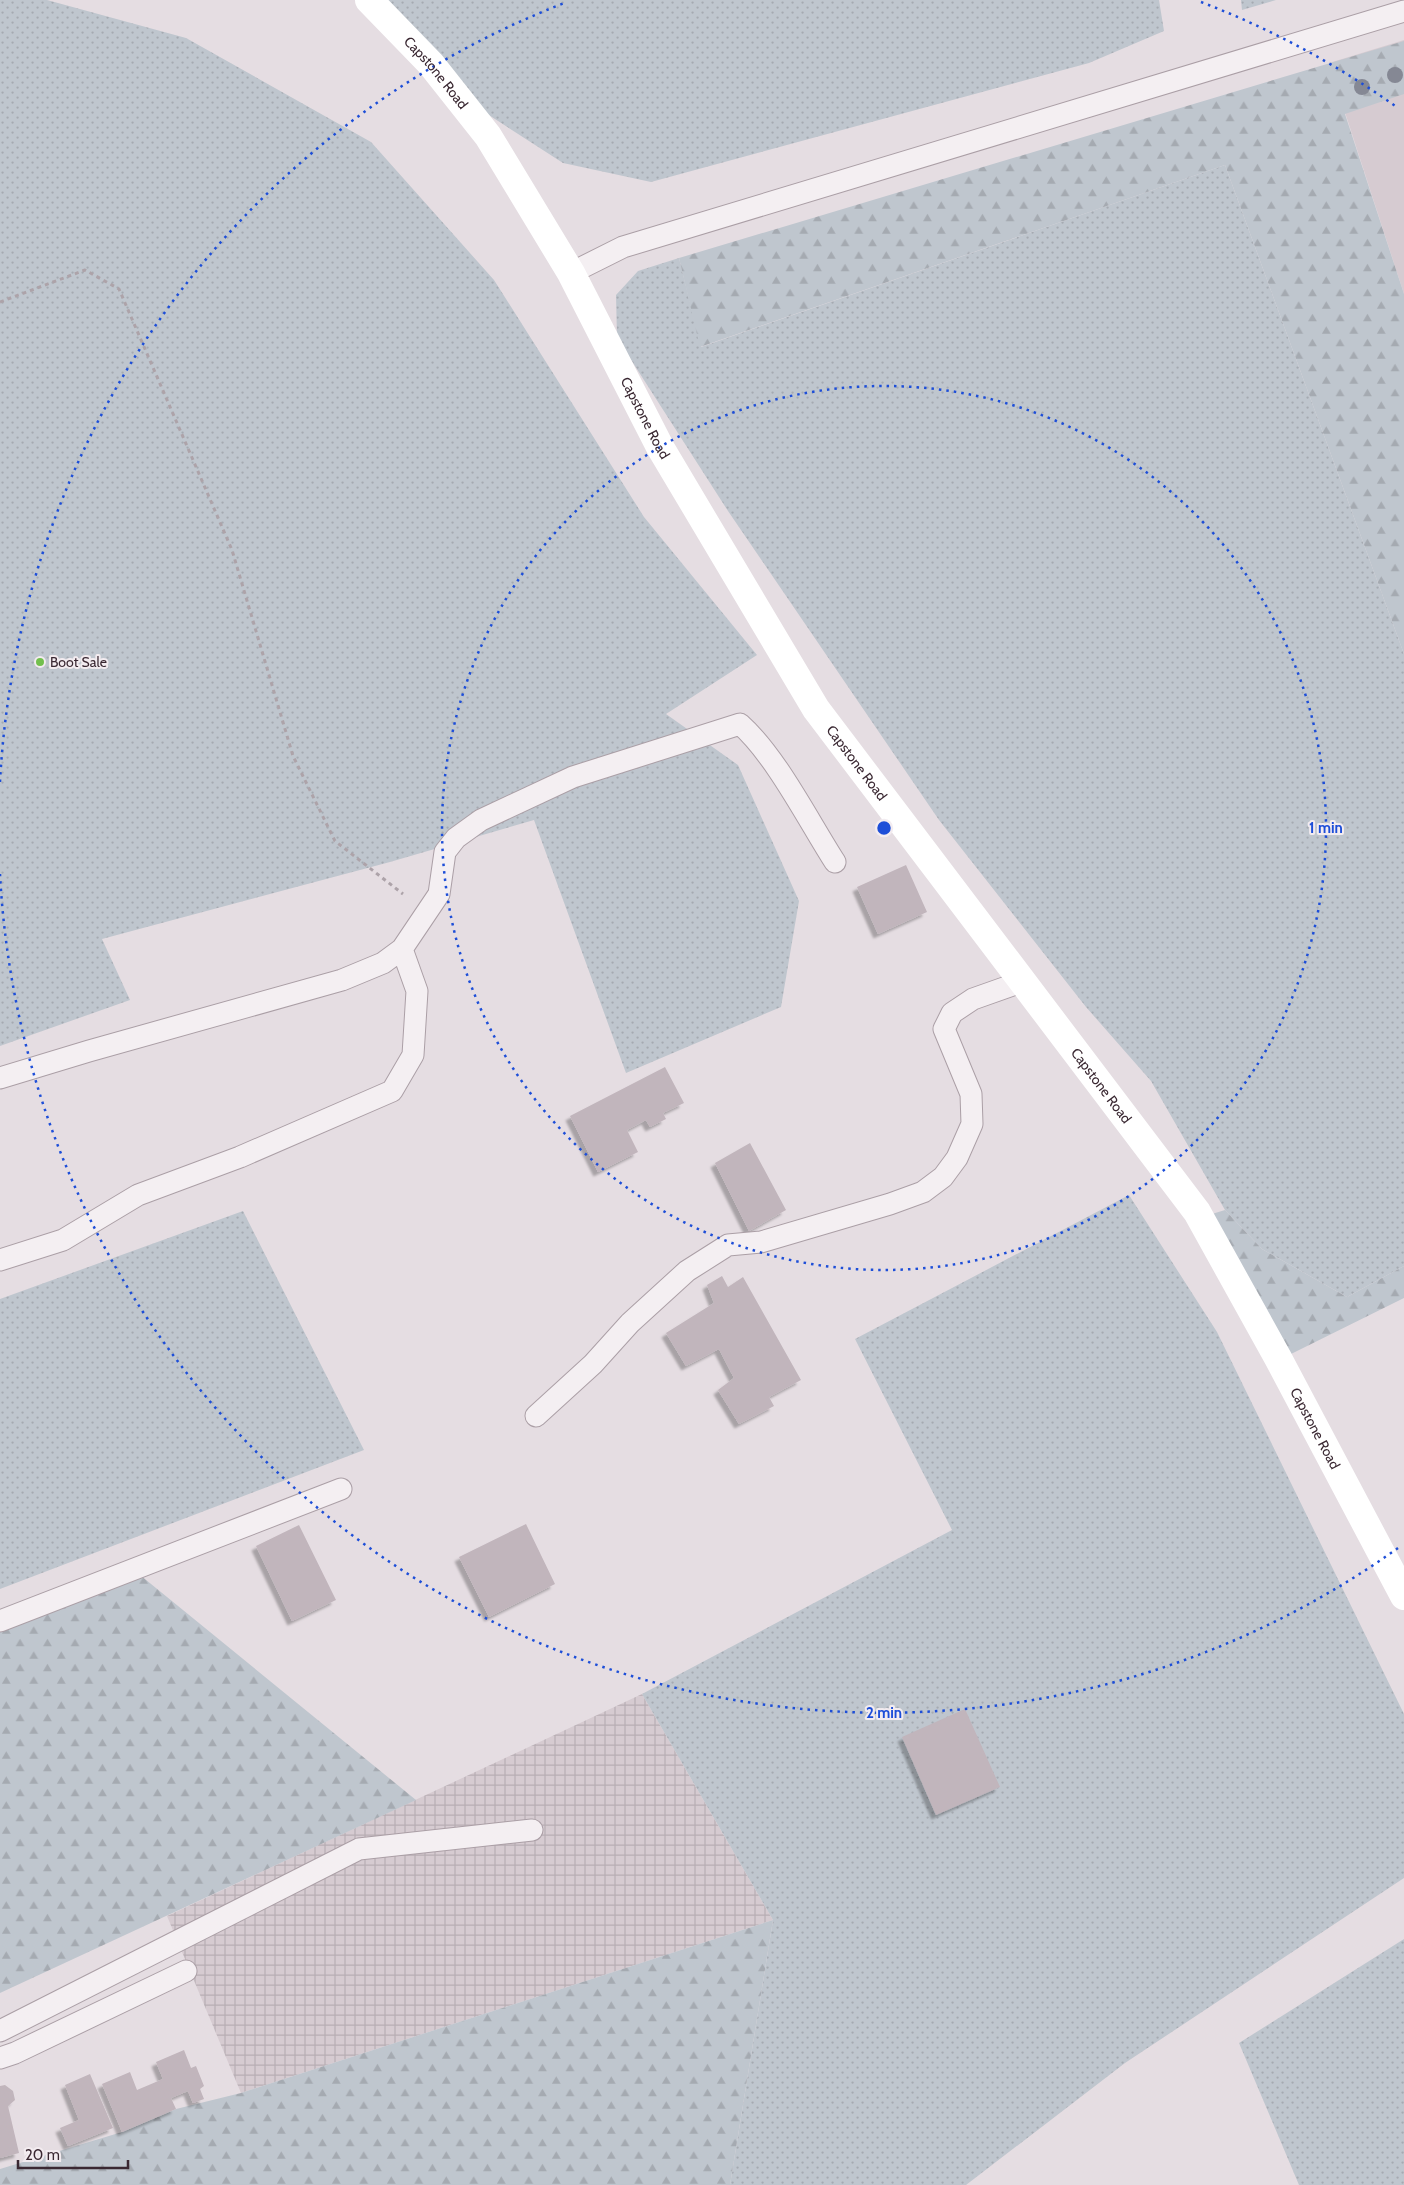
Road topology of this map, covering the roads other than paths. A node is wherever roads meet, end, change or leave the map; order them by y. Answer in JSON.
{"nodes":[{"id":1,"x":369,"y":0,"type":"edge"},
{"id":2,"x":1404,"y":11,"type":"edge"},
{"id":3,"x":571,"y":273,"type":"junction"},
{"id":4,"x":835,"y":862,"type":"dead end"},
{"id":5,"x":402,"y":949,"type":"junction"},
{"id":6,"x":1021,"y":982,"type":"junction"},
{"id":7,"x":0,"y":1078,"type":"edge"},
{"id":8,"x":0,"y":1260,"type":"edge"},
{"id":9,"x":536,"y":1416,"type":"dead end"},
{"id":10,"x":340,"y":1489,"type":"dead end"},
{"id":11,"x":1404,"y":1596,"type":"edge"},
{"id":12,"x":0,"y":1620,"type":"edge"},
{"id":13,"x":532,"y":1830,"type":"dead end"},
{"id":14,"x":186,"y":1971,"type":"dead end"},
{"id":15,"x":0,"y":2031,"type":"edge"},
{"id":16,"x":0,"y":2058,"type":"edge"}],
"edges":[{"from":1,"to":3,"type":"street","name":"Capstone Road"},
{"from":2,"to":3,"type":"lane"},
{"from":3,"to":6,"type":"street","name":"Capstone Road"},
{"from":4,"to":5,"type":"lane"},
{"from":5,"to":7,"type":"lane"},
{"from":5,"to":8,"type":"lane"},
{"from":6,"to":9,"type":"lane"},
{"from":6,"to":11,"type":"street","name":"Capstone Road"},
{"from":10,"to":12,"type":"lane"},
{"from":13,"to":15,"type":"lane"},
{"from":14,"to":16,"type":"lane"}]}
